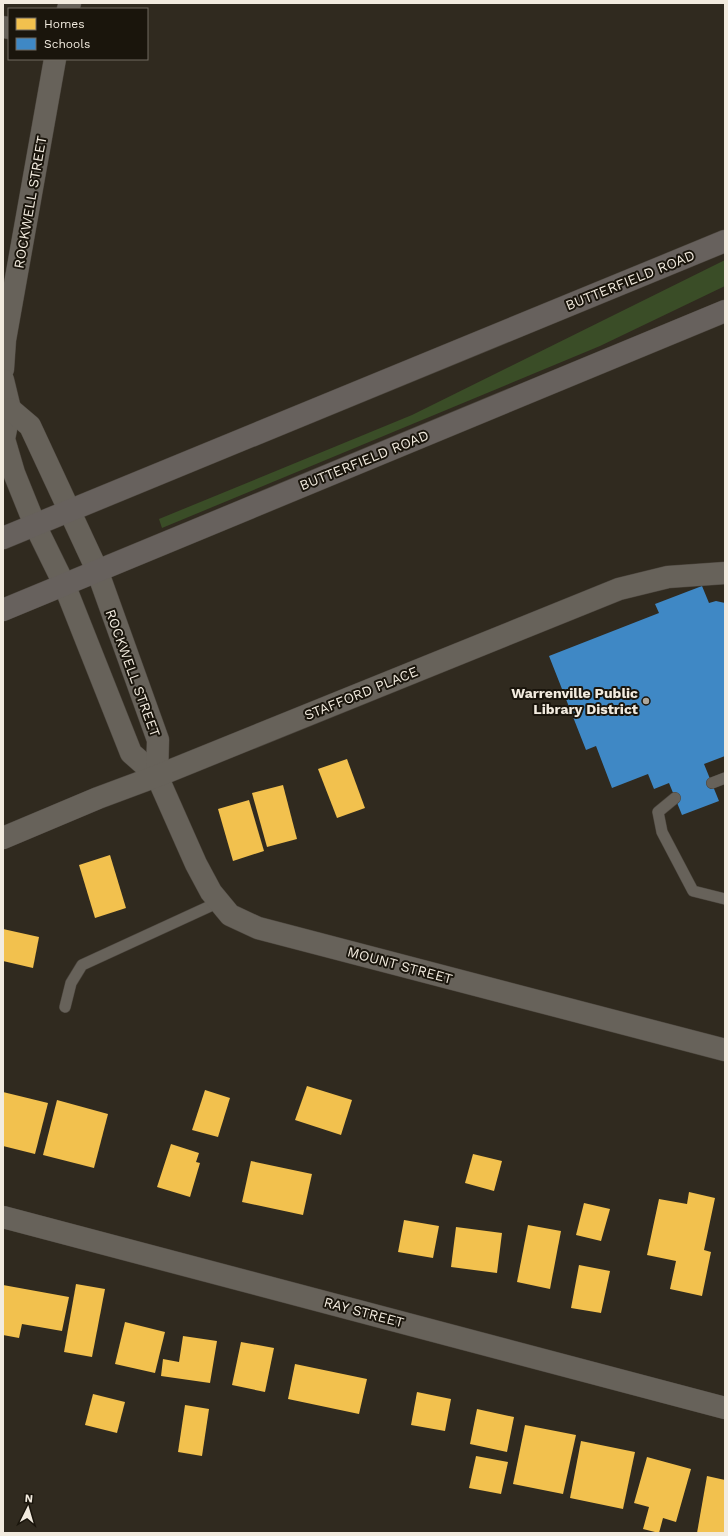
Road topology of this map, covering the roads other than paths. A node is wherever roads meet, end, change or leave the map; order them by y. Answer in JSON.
{"nodes":[{"id":1,"x":55,"y":60,"type":"edge"},
{"id":2,"x":725,"y":241,"type":"edge"},
{"id":3,"x":725,"y":311,"type":"edge"},
{"id":4,"x":3,"y":369,"type":"edge"},
{"id":5,"x":3,"y":380,"type":"edge"},
{"id":6,"x":10,"y":409,"type":"junction"},
{"id":7,"x":70,"y":510,"type":"junction"},
{"id":8,"x":35,"y":525,"type":"junction"},
{"id":9,"x":3,"y":538,"type":"edge"},
{"id":10,"x":97,"y":570,"type":"junction"},
{"id":11,"x":725,"y":572,"type":"edge"},
{"id":12,"x":64,"y":584,"type":"junction"},
{"id":13,"x":3,"y":610,"type":"edge"},
{"id":14,"x":157,"y":776,"type":"junction"},
{"id":15,"x":725,"y":778,"type":"edge"},
{"id":16,"x":712,"y":784,"type":"dead end"},
{"id":17,"x":676,"y":798,"type":"dead end"},
{"id":18,"x":3,"y":838,"type":"edge"},
{"id":19,"x":725,"y":899,"type":"edge"},
{"id":20,"x":219,"y":902,"type":"junction"},
{"id":21,"x":65,"y":1007,"type":"dead end"},
{"id":22,"x":725,"y":1050,"type":"edge"},
{"id":23,"x":3,"y":1217,"type":"edge"},
{"id":24,"x":725,"y":1408,"type":"edge"}],
"edges":[{"from":1,"to":4,"type":"street","name":"ROCKWELL STREET"},
{"from":2,"to":7,"type":"main road","name":"BUTTERFIELD ROAD"},
{"from":3,"to":10,"type":"main road","name":"BUTTERFIELD ROAD"},
{"from":5,"to":6,"type":"street"},
{"from":6,"to":7,"type":"street","name":"ROCKWELL STREET"},
{"from":6,"to":8,"type":"street"},
{"from":7,"to":8,"type":"main road","name":"BUTTERFIELD ROAD"},
{"from":7,"to":10,"type":"street","name":"ROCKWELL STREET"},
{"from":8,"to":9,"type":"main road","name":"BUTTERFIELD ROAD"},
{"from":8,"to":12,"type":"street"},
{"from":10,"to":12,"type":"main road","name":"BUTTERFIELD ROAD"},
{"from":10,"to":14,"type":"street","name":"ROCKWELL STREET"},
{"from":11,"to":14,"type":"street","name":"STAFFORD PLACE"},
{"from":12,"to":13,"type":"main road","name":"BUTTERFIELD ROAD"},
{"from":12,"to":14,"type":"street"},
{"from":14,"to":18,"type":"street","name":"STAFFORD PLACE"},
{"from":14,"to":20,"type":"street","name":"MOUNT STREET"},
{"from":15,"to":16,"type":"lane"},
{"from":17,"to":19,"type":"lane"},
{"from":20,"to":21,"type":"lane"},
{"from":20,"to":22,"type":"street","name":"MOUNT STREET"},
{"from":23,"to":24,"type":"street","name":"RAY STREET"}]}
